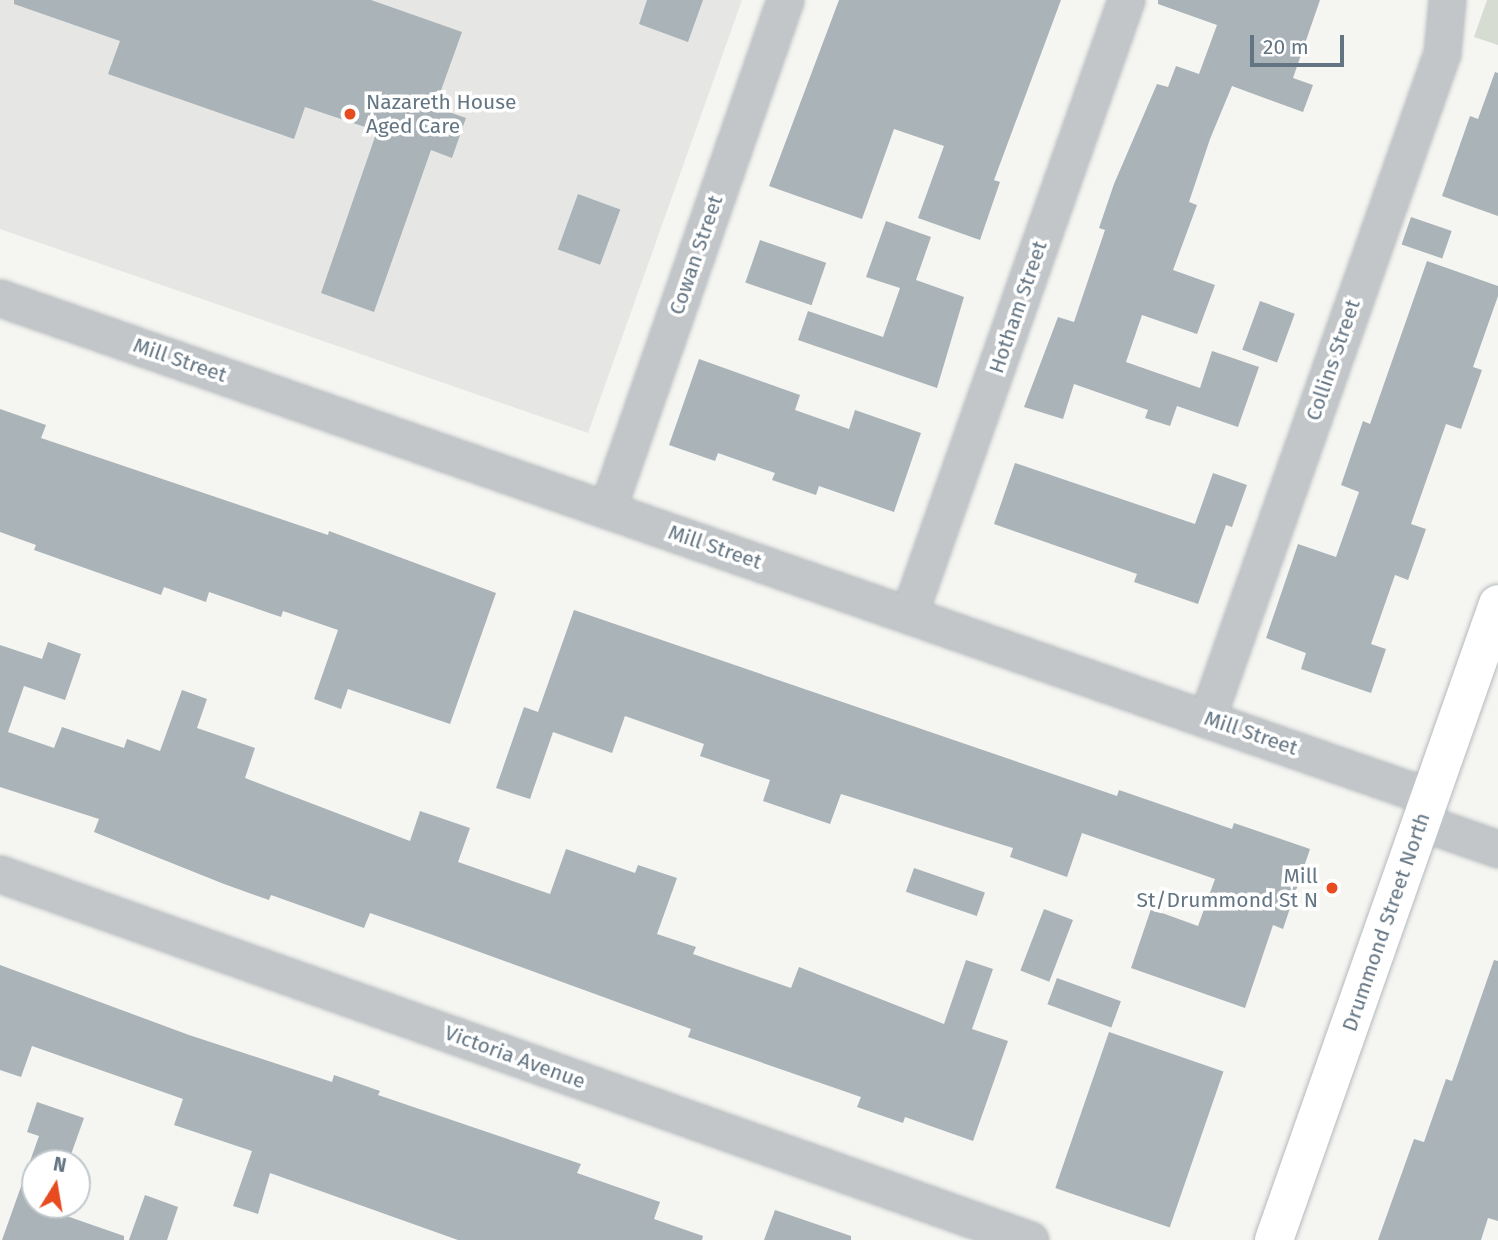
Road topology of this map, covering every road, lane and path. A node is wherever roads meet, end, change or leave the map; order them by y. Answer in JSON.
{"nodes":[{"id":1,"x":785,"y":0,"type":"edge"},
{"id":2,"x":1126,"y":0,"type":"edge"},
{"id":3,"x":1447,"y":0,"type":"edge"},
{"id":4,"x":0,"y":298,"type":"edge"},
{"id":5,"x":607,"y":510,"type":"junction"},
{"id":6,"x":1498,"y":604,"type":"edge"},
{"id":7,"x":909,"y":614,"type":"junction"},
{"id":8,"x":1207,"y":718,"type":"junction"},
{"id":9,"x":1425,"y":809,"type":"junction"},
{"id":10,"x":1498,"y":849,"type":"edge"},
{"id":11,"x":0,"y":874,"type":"edge"},
{"id":12,"x":1030,"y":1240,"type":"edge"},
{"id":13,"x":1274,"y":1240,"type":"edge"}],
"edges":[{"from":1,"to":5,"type":"street","name":"Cowan Street"},
{"from":2,"to":7,"type":"street","name":"Hotham Street"},
{"from":3,"to":8,"type":"street","name":"Collins Street"},
{"from":4,"to":5,"type":"street","name":"Mill Street"},
{"from":5,"to":7,"type":"street","name":"Mill Street"},
{"from":6,"to":9,"type":"main road","name":"Drummond Street North"},
{"from":7,"to":8,"type":"street","name":"Mill Street"},
{"from":8,"to":9,"type":"street","name":"Mill Street"},
{"from":9,"to":10,"type":"street","name":"Mill Street"},
{"from":9,"to":13,"type":"main road","name":"Drummond Street North"},
{"from":11,"to":12,"type":"street","name":"Victoria Avenue"}]}
